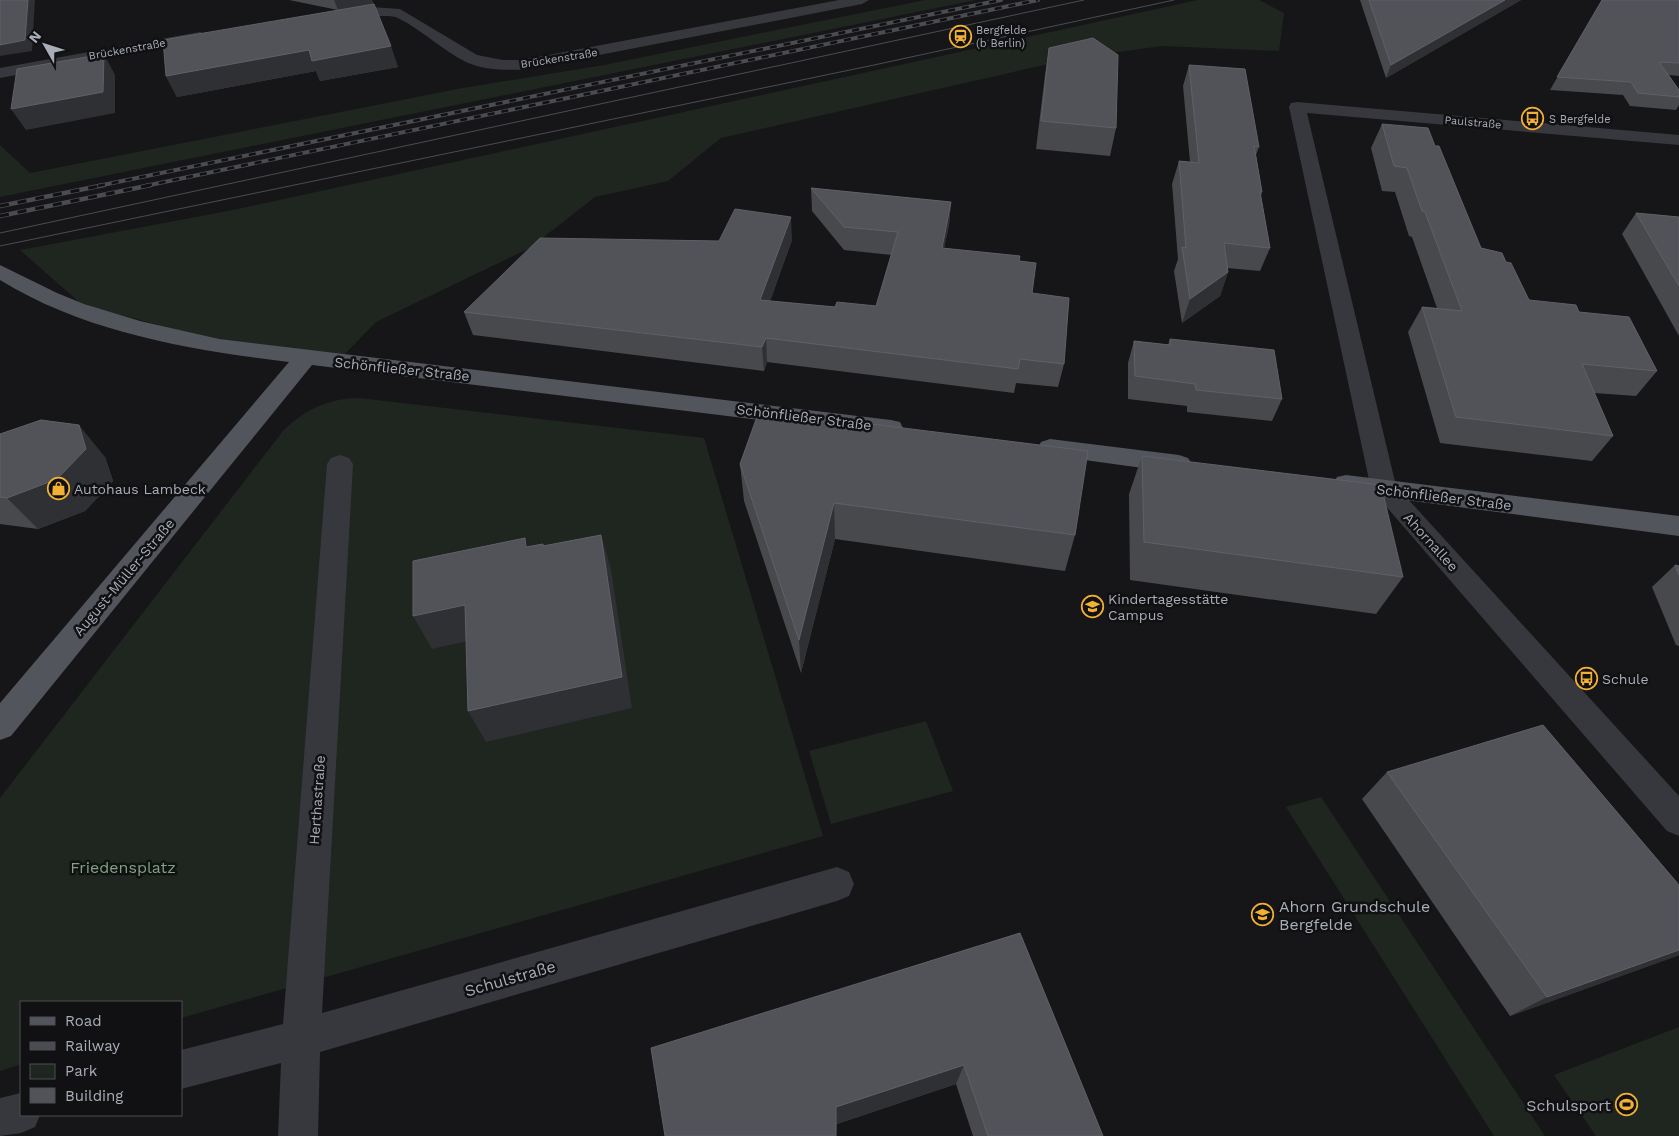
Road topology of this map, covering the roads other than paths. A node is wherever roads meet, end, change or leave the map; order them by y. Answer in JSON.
{"nodes":[{"id":1,"x":862,"y":0,"type":"edge"},
{"id":2,"x":806,"y":5,"type":"edge"},
{"id":3,"x":327,"y":17,"type":"edge"},
{"id":4,"x":215,"y":34,"type":"edge"},
{"id":5,"x":0,"y":73,"type":"edge"},
{"id":6,"x":1297,"y":107,"type":"joint"},
{"id":7,"x":1679,"y":140,"type":"edge"},
{"id":8,"x":0,"y":271,"type":"edge"},
{"id":9,"x":306,"y":358,"type":"junction"},
{"id":10,"x":914,"y":430,"type":"edge"},
{"id":11,"x":1031,"y":445,"type":"edge"},
{"id":12,"x":340,"y":464,"type":"dead end"},
{"id":13,"x":1197,"y":466,"type":"edge"},
{"id":14,"x":1323,"y":482,"type":"edge"},
{"id":15,"x":1384,"y":489,"type":"junction"},
{"id":16,"x":1679,"y":526,"type":"edge"},
{"id":17,"x":0,"y":726,"type":"edge"},
{"id":18,"x":1679,"y":820,"type":"edge"},
{"id":19,"x":837,"y":884,"type":"dead end"},
{"id":20,"x":301,"y":1038,"type":"junction"},
{"id":21,"x":182,"y":1070,"type":"edge"},
{"id":22,"x":20,"y":1113,"type":"edge"},
{"id":23,"x":0,"y":1118,"type":"edge"},
{"id":24,"x":298,"y":1136,"type":"edge"}],
"edges":[{"from":1,"to":2,"type":"street","name":"Brückenstraße"},
{"from":2,"to":3,"type":"street","name":"Brückenstraße"},
{"from":4,"to":5,"type":"street","name":"Brückenstraße"},
{"from":6,"to":7,"type":"street","name":"Paulstraße"},
{"from":6,"to":15,"type":"street","name":"Ahornallee"},
{"from":8,"to":9,"type":"main road","name":"Schönfließer Straße"},
{"from":9,"to":10,"type":"main road","name":"Schönfließer Straße"},
{"from":9,"to":17,"type":"main road","name":"August-Müller-Straße"},
{"from":11,"to":13,"type":"main road"},
{"from":12,"to":20,"type":"street","name":"Herthastraße"},
{"from":14,"to":15,"type":"main road","name":"Schönfließer Straße"},
{"from":15,"to":16,"type":"main road","name":"Schönfließer Straße"},
{"from":15,"to":18,"type":"street","name":"Ahornallee"},
{"from":19,"to":20,"type":"street","name":"Schulstraße"},
{"from":20,"to":21,"type":"street","name":"Schulstraße"},
{"from":20,"to":24,"type":"street","name":"Herthastraße"},
{"from":22,"to":23,"type":"street"}]}
